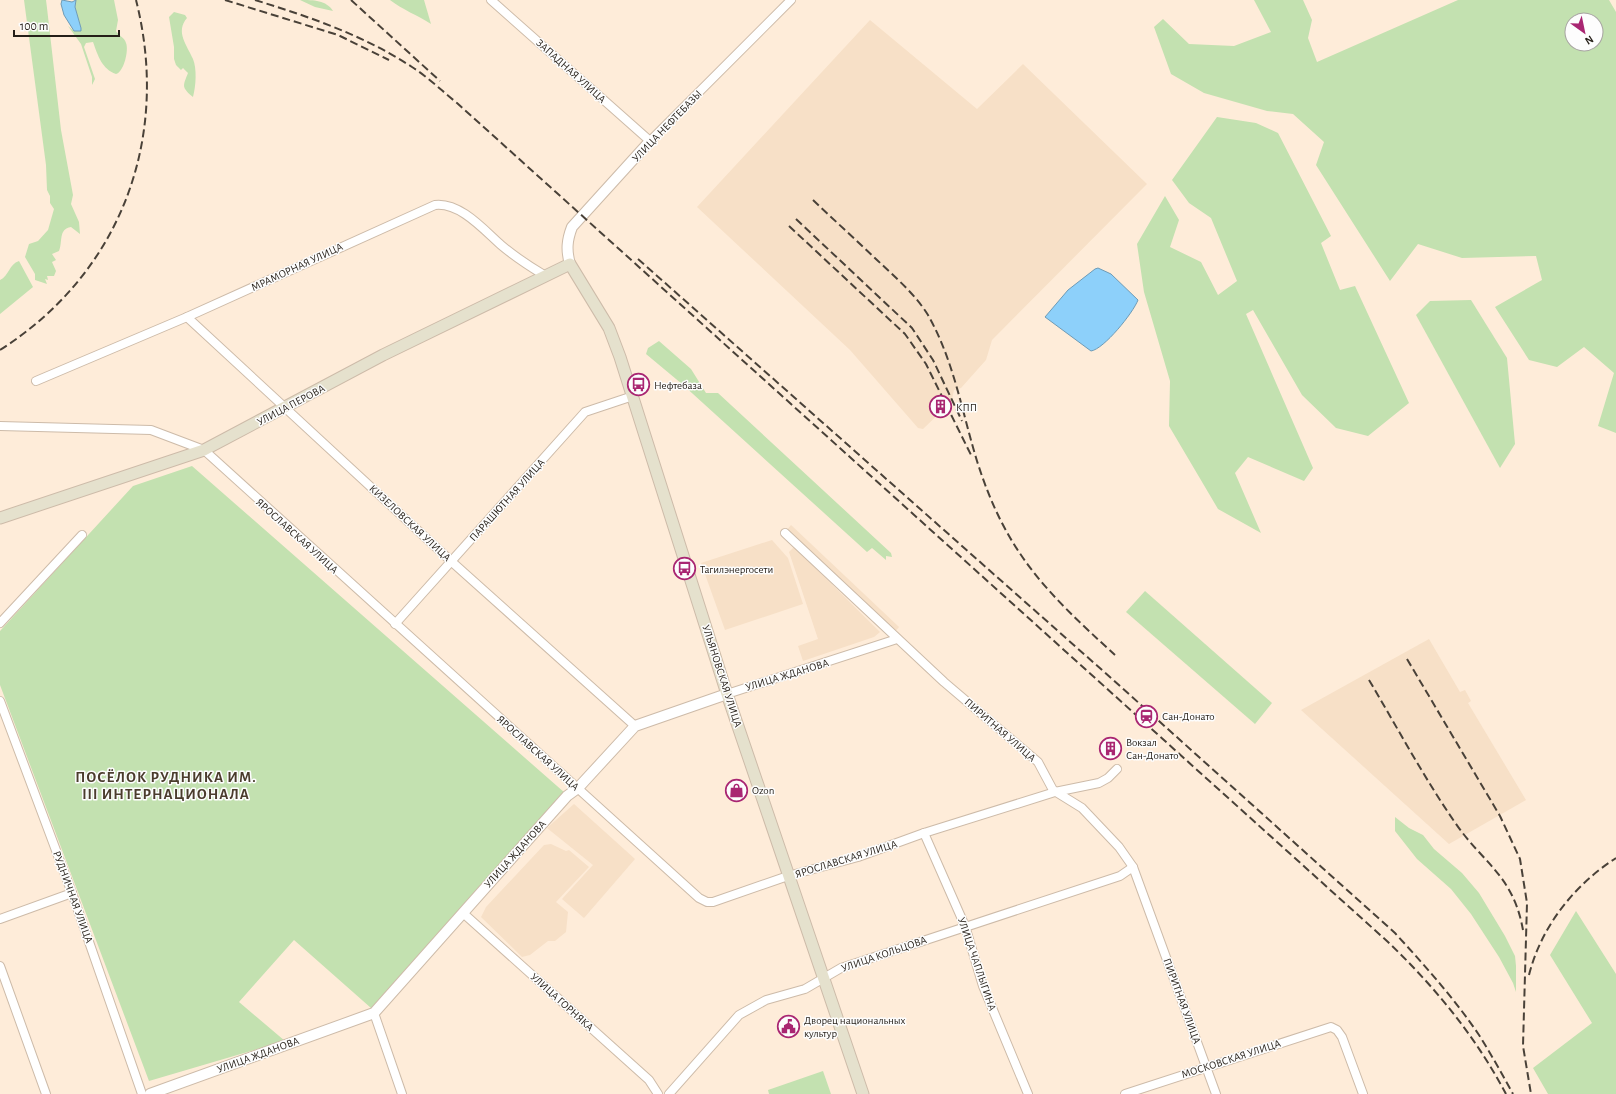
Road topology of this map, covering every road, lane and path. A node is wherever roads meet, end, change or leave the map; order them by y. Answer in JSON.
{"nodes":[{"id":1,"x":491,"y":0,"type":"edge"},
{"id":2,"x":791,"y":0,"type":"edge"},
{"id":3,"x":650,"y":141,"type":"junction"},
{"id":4,"x":570,"y":264,"type":"junction"},
{"id":5,"x":544,"y":275,"type":"junction"},
{"id":6,"x":187,"y":318,"type":"junction"},
{"id":7,"x":36,"y":381,"type":"dead end"},
{"id":8,"x":633,"y":396,"type":"junction"},
{"id":9,"x":286,"y":408,"type":"junction"},
{"id":10,"x":0,"y":426,"type":"edge"},
{"id":11,"x":204,"y":450,"type":"junction"},
{"id":12,"x":0,"y":518,"type":"edge"},
{"id":13,"x":785,"y":534,"type":"dead end"},
{"id":14,"x":82,"y":535,"type":"dead end"},
{"id":15,"x":452,"y":562,"type":"junction"},
{"id":16,"x":0,"y":623,"type":"edge"},
{"id":17,"x":394,"y":624,"type":"junction"},
{"id":18,"x":897,"y":639,"type":"junction"},
{"id":19,"x":727,"y":694,"type":"junction"},
{"id":20,"x":0,"y":701,"type":"edge"},
{"id":21,"x":635,"y":726,"type":"junction"},
{"id":22,"x":1117,"y":769,"type":"dead end"},
{"id":23,"x":578,"y":788,"type":"junction"},
{"id":24,"x":1055,"y":792,"type":"junction"},
{"id":25,"x":924,"y":834,"type":"junction"},
{"id":26,"x":1133,"y":867,"type":"junction"},
{"id":27,"x":788,"y":876,"type":"junction"},
{"id":28,"x":72,"y":893,"type":"junction"},
{"id":29,"x":463,"y":913,"type":"junction"},
{"id":30,"x":0,"y":919,"type":"edge"},
{"id":31,"x":965,"y":926,"type":"junction"},
{"id":32,"x":0,"y":966,"type":"edge"},
{"id":33,"x":822,"y":978,"type":"junction"},
{"id":34,"x":374,"y":1013,"type":"junction"},
{"id":35,"x":1206,"y":1067,"type":"junction"},
{"id":36,"x":46,"y":1094,"type":"edge"},
{"id":37,"x":142,"y":1094,"type":"edge"},
{"id":38,"x":150,"y":1094,"type":"edge"},
{"id":39,"x":402,"y":1094,"type":"edge"},
{"id":40,"x":658,"y":1094,"type":"edge"},
{"id":41,"x":669,"y":1094,"type":"edge"},
{"id":42,"x":863,"y":1094,"type":"edge"},
{"id":43,"x":1028,"y":1094,"type":"edge"},
{"id":44,"x":1125,"y":1094,"type":"edge"},
{"id":45,"x":1216,"y":1094,"type":"edge"},
{"id":46,"x":1363,"y":1094,"type":"edge"}],
"edges":[{"from":1,"to":3,"type":"street","name":"ЗАПАДНАЯ УЛИЦА"},
{"from":2,"to":3,"type":"street","name":"УЛИЦА НЕФТЕБАЗЫ"},
{"from":3,"to":4,"type":"street","name":"УЛИЦА НЕФТЕБАЗЫ"},
{"from":4,"to":5,"type":"main road","name":"УЛИЦА ПЕРОВА"},
{"from":4,"to":8,"type":"main road","name":"УЛЬЯНОВСКАЯ УЛИЦА"},
{"from":5,"to":6,"type":"street","name":"МРАМОРНАЯ УЛИЦА"},
{"from":5,"to":9,"type":"main road","name":"УЛИЦА ПЕРОВА"},
{"from":6,"to":7,"type":"street","name":"МРАМОРНАЯ УЛИЦА"},
{"from":6,"to":9,"type":"street","name":"КИЗЕЛОВСКАЯ УЛИЦА"},
{"from":8,"to":15,"type":"street","name":"ПАРАШЮТНАЯ УЛИЦА"},
{"from":8,"to":19,"type":"main road","name":"УЛЬЯНОВСКАЯ УЛИЦА"},
{"from":9,"to":11,"type":"main road","name":"УЛИЦА ПЕРОВА"},
{"from":9,"to":15,"type":"street","name":"КИЗЕЛОВСКАЯ УЛИЦА"},
{"from":10,"to":11,"type":"street","name":"ЯРОСЛАВСКАЯ УЛИЦА"},
{"from":11,"to":12,"type":"main road","name":"УЛИЦА ПЕРОВА"},
{"from":11,"to":17,"type":"street","name":"ЯРОСЛАВСКАЯ УЛИЦА"},
{"from":13,"to":18,"type":"street","name":"ПИРИТНАЯ УЛИЦА"},
{"from":14,"to":16,"type":"street"},
{"from":15,"to":17,"type":"street","name":"ПАРАШЮТНАЯ УЛИЦА"},
{"from":15,"to":21,"type":"street","name":"КИЗЕЛОВСКАЯ УЛИЦА"},
{"from":17,"to":23,"type":"street","name":"ЯРОСЛАВСКАЯ УЛИЦА"},
{"from":18,"to":19,"type":"street","name":"УЛИЦА ЖДАНОВА"},
{"from":18,"to":24,"type":"street","name":"ПИРИТНАЯ УЛИЦА"},
{"from":19,"to":21,"type":"street","name":"УЛИЦА ЖДАНОВА"},
{"from":19,"to":27,"type":"main road","name":"УЛЬЯНОВСКАЯ УЛИЦА"},
{"from":20,"to":28,"type":"street","name":"РУДНИЧНАЯ УЛИЦА"},
{"from":21,"to":23,"type":"street","name":"УЛИЦА ЖДАНОВА"},
{"from":22,"to":24,"type":"street","name":"ЯРОСЛАВСКАЯ УЛИЦА"},
{"from":23,"to":27,"type":"street","name":"ЯРОСЛАВСКАЯ УЛИЦА"},
{"from":23,"to":29,"type":"street","name":"УЛИЦА ЖДАНОВА"},
{"from":24,"to":25,"type":"street","name":"ЯРОСЛАВСКАЯ УЛИЦА"},
{"from":24,"to":26,"type":"street","name":"ПИРИТНАЯ УЛИЦА"},
{"from":25,"to":27,"type":"street","name":"ЯРОСЛАВСКАЯ УЛИЦА"},
{"from":25,"to":31,"type":"street","name":"УЛИЦА ЧАПЛЫГИНА"},
{"from":26,"to":31,"type":"street","name":"УЛИЦА КОЛЬЦОВА"},
{"from":26,"to":35,"type":"street","name":"ПИРИТНАЯ УЛИЦА"},
{"from":27,"to":33,"type":"main road","name":"УЛЬЯНОВСКАЯ УЛИЦА"},
{"from":28,"to":30,"type":"street"},
{"from":28,"to":37,"type":"street","name":"РУДНИЧНАЯ УЛИЦА"},
{"from":29,"to":34,"type":"street","name":"УЛИЦА ЖДАНОВА"},
{"from":29,"to":40,"type":"street","name":"УЛИЦА ГОРНЯКА"},
{"from":31,"to":33,"type":"street","name":"УЛИЦА КОЛЬЦОВА"},
{"from":31,"to":43,"type":"street","name":"УЛИЦА ЧАПЛЫГИНА"},
{"from":32,"to":36,"type":"street"},
{"from":33,"to":41,"type":"street","name":"УЛИЦА КОЛЬЦОВА"},
{"from":33,"to":42,"type":"main road","name":"УЛЬЯНОВСКАЯ УЛИЦА"},
{"from":34,"to":38,"type":"street","name":"УЛИЦА ЖДАНОВА"},
{"from":34,"to":39,"type":"street"},
{"from":35,"to":44,"type":"street","name":"МОСКОВСКАЯ УЛИЦА"},
{"from":35,"to":45,"type":"street","name":"ПИРИТНАЯ УЛИЦА"},
{"from":35,"to":46,"type":"street","name":"МОСКОВСКАЯ УЛИЦА"}]}
